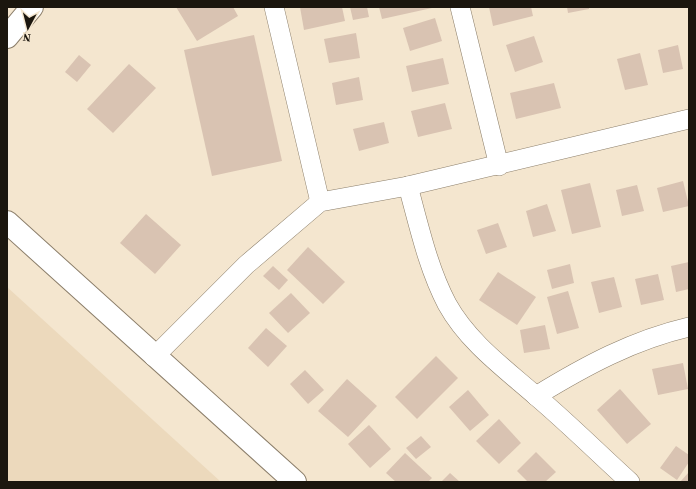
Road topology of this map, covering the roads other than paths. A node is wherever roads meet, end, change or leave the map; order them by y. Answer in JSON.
{"nodes":[{"id":1,"x":32,"y":7,"type":"edge"},
{"id":2,"x":274,"y":7,"type":"edge"},
{"id":3,"x":460,"y":7,"type":"edge"},
{"id":4,"x":7,"y":37,"type":"edge"},
{"id":5,"x":689,"y":119,"type":"edge"},
{"id":6,"x":499,"y":166,"type":"junction"},
{"id":7,"x":408,"y":186,"type":"junction"},
{"id":8,"x":320,"y":202,"type":"junction"},
{"id":9,"x":7,"y":222,"type":"edge"},
{"id":10,"x":689,"y":327,"type":"edge"},
{"id":11,"x":154,"y":357,"type":"junction"},
{"id":12,"x":536,"y":396,"type":"junction"},
{"id":13,"x":295,"y":482,"type":"edge"},
{"id":14,"x":630,"y":482,"type":"edge"}],
"edges":[{"from":1,"to":4,"type":"street"},
{"from":2,"to":8,"type":"street"},
{"from":3,"to":6,"type":"street"},
{"from":5,"to":6,"type":"street"},
{"from":6,"to":7,"type":"street"},
{"from":7,"to":8,"type":"street"},
{"from":7,"to":12,"type":"street"},
{"from":8,"to":11,"type":"street"},
{"from":9,"to":11,"type":"street"},
{"from":10,"to":12,"type":"street"},
{"from":11,"to":13,"type":"street"},
{"from":12,"to":14,"type":"street"}]}
